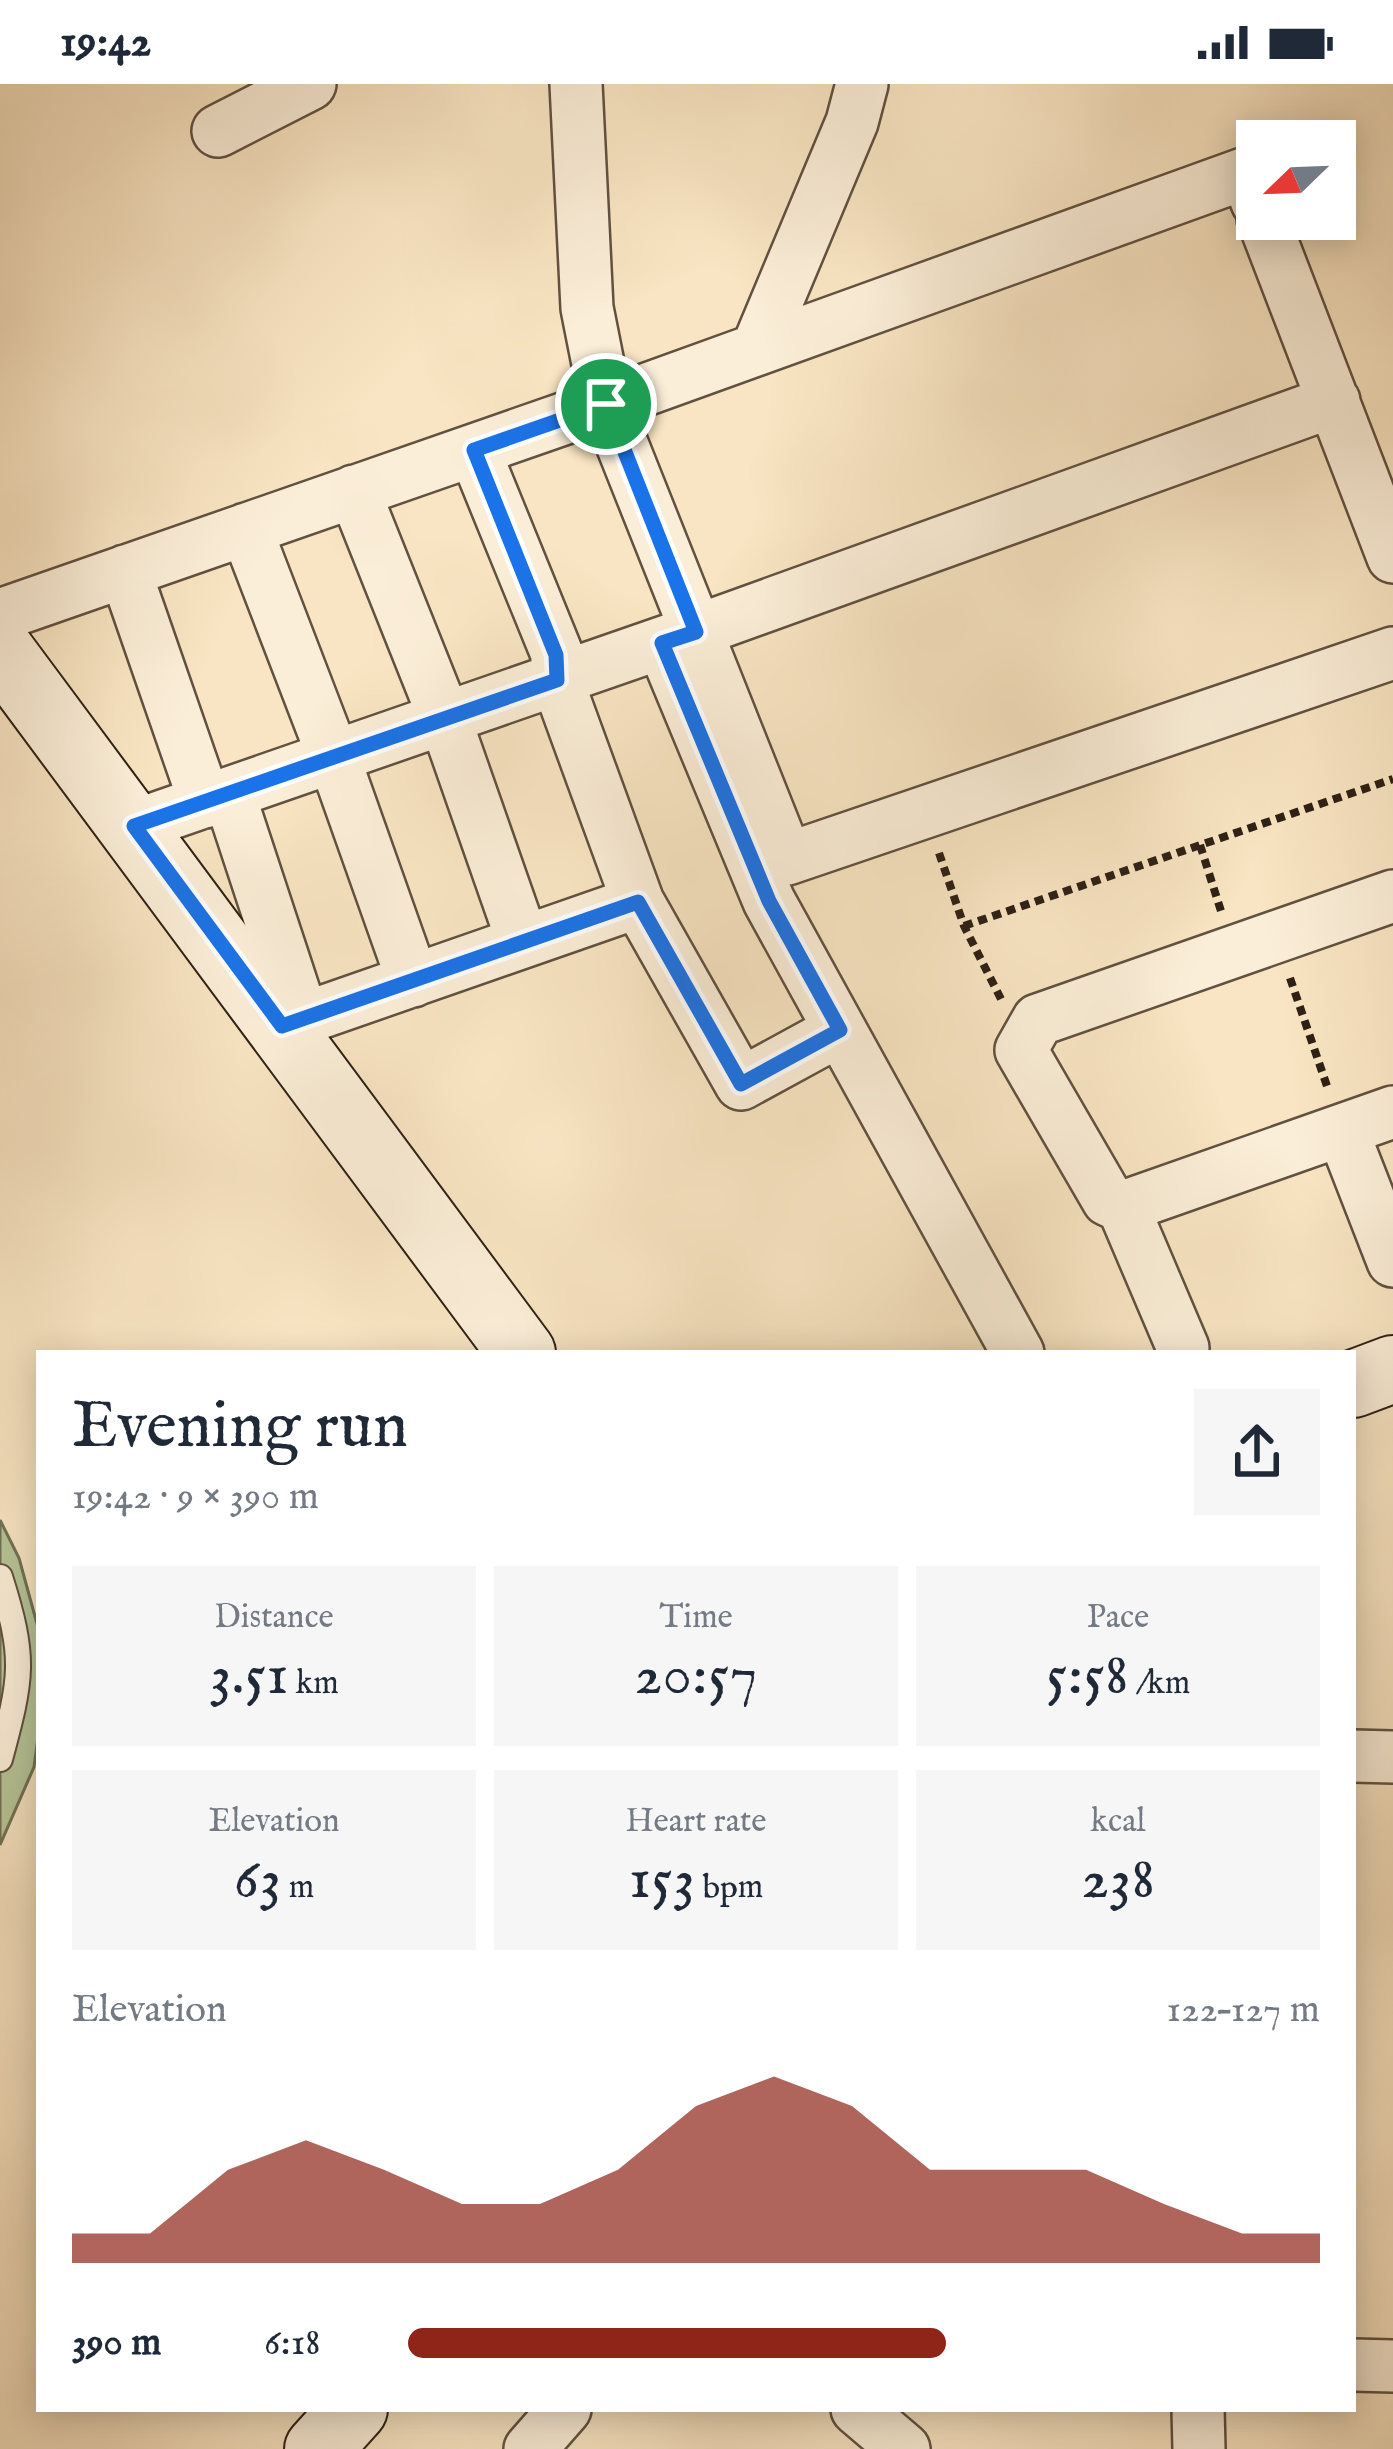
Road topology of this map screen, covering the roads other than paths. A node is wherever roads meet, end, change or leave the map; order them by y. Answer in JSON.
{"nodes":[{"id":1,"x":310,"y":84,"type":"edge"},
{"id":2,"x":576,"y":84,"type":"edge"},
{"id":3,"x":862,"y":84,"type":"edge"},
{"id":4,"x":218,"y":131,"type":"dead end"},
{"id":5,"x":1236,"y":177,"type":"edge"},
{"id":6,"x":1271,"y":240,"type":"edge"},
{"id":7,"x":757,"y":349,"type":"junction"},
{"id":8,"x":1334,"y":400,"type":"junction"},
{"id":9,"x":606,"y":404,"type":"junction"},
{"id":10,"x":474,"y":450,"type":"junction"},
{"id":11,"x":354,"y":491,"type":"junction"},
{"id":12,"x":246,"y":529,"type":"junction"},
{"id":13,"x":1393,"y":556,"type":"edge"},
{"id":14,"x":124,"y":572,"type":"junction"},
{"id":15,"x":0,"y":615,"type":"edge"},
{"id":16,"x":679,"y":637,"type":"junction"},
{"id":17,"x":0,"y":650,"type":"edge"},
{"id":18,"x":1393,"y":653,"type":"edge"},
{"id":19,"x":557,"y":680,"type":"junction"},
{"id":20,"x":445,"y":719,"type":"junction"},
{"id":21,"x":334,"y":758,"type":"junction"},
{"id":22,"x":217,"y":798,"type":"junction"},
{"id":23,"x":134,"y":826,"type":"junction"},
{"id":24,"x":1393,"y":896,"type":"edge"},
{"id":25,"x":638,"y":902,"type":"junction"},
{"id":26,"x":524,"y":942,"type":"junction"},
{"id":27,"x":413,"y":981,"type":"junction"},
{"id":28,"x":293,"y":1023,"type":"junction"},
{"id":29,"x":840,"y":1030,"type":"junction"},
{"id":30,"x":1393,"y":1112,"type":"edge"},
{"id":31,"x":1342,"y":1130,"type":"junction"},
{"id":32,"x":1123,"y":1207,"type":"junction"},
{"id":33,"x":1393,"y":1261,"type":"edge"},
{"id":34,"x":1183,"y":1348,"type":"dead end"},
{"id":35,"x":520,"y":1350,"type":"edge"},
{"id":36,"x":1016,"y":1350,"type":"edge"},
{"id":37,"x":1393,"y":1370,"type":"edge"},
{"id":38,"x":1356,"y":1383,"type":"edge"},
{"id":39,"x":0,"y":1577,"type":"edge"},
{"id":40,"x":1356,"y":1756,"type":"edge"},
{"id":41,"x":1393,"y":1757,"type":"edge"},
{"id":42,"x":0,"y":1759,"type":"edge"},
{"id":43,"x":1356,"y":2365,"type":"edge"},
{"id":44,"x":1393,"y":2366,"type":"edge"},
{"id":45,"x":351,"y":2412,"type":"edge"},
{"id":46,"x":562,"y":2412,"type":"edge"},
{"id":47,"x":861,"y":2412,"type":"edge"},
{"id":48,"x":1198,"y":2412,"type":"edge"},
{"id":49,"x":318,"y":2449,"type":"edge"},
{"id":50,"x":530,"y":2449,"type":"edge"},
{"id":51,"x":904,"y":2449,"type":"edge"},
{"id":52,"x":1199,"y":2449,"type":"edge"}],
"edges":[{"from":1,"to":4,"type":"street"},
{"from":2,"to":9,"type":"street"},
{"from":3,"to":7,"type":"street"},
{"from":5,"to":7,"type":"street"},
{"from":6,"to":8,"type":"street"},
{"from":7,"to":9,"type":"street"},
{"from":8,"to":13,"type":"street"},
{"from":8,"to":16,"type":"street"},
{"from":9,"to":10,"type":"street"},
{"from":9,"to":16,"type":"street"},
{"from":10,"to":11,"type":"street"},
{"from":10,"to":19,"type":"street"},
{"from":11,"to":12,"type":"street"},
{"from":11,"to":20,"type":"street"},
{"from":12,"to":14,"type":"street"},
{"from":12,"to":21,"type":"street"},
{"from":14,"to":15,"type":"street"},
{"from":14,"to":22,"type":"street"},
{"from":16,"to":18,"type":"street"},
{"from":16,"to":19,"type":"street"},
{"from":16,"to":29,"type":"street"},
{"from":17,"to":23,"type":"street"},
{"from":19,"to":20,"type":"street"},
{"from":19,"to":25,"type":"street"},
{"from":20,"to":21,"type":"street"},
{"from":20,"to":26,"type":"street"},
{"from":21,"to":22,"type":"street"},
{"from":21,"to":27,"type":"street"},
{"from":22,"to":23,"type":"street"},
{"from":22,"to":28,"type":"street"},
{"from":23,"to":28,"type":"street"},
{"from":24,"to":32,"type":"street"},
{"from":25,"to":26,"type":"street"},
{"from":25,"to":29,"type":"street"},
{"from":26,"to":27,"type":"street"},
{"from":27,"to":28,"type":"street"},
{"from":28,"to":35,"type":"street"},
{"from":29,"to":36,"type":"street"},
{"from":30,"to":31,"type":"street"},
{"from":31,"to":32,"type":"street"},
{"from":31,"to":33,"type":"street"},
{"from":32,"to":34,"type":"street"},
{"from":37,"to":38,"type":"street"},
{"from":39,"to":42,"type":"lane"},
{"from":40,"to":41,"type":"street"},
{"from":43,"to":44,"type":"street"},
{"from":45,"to":49,"type":"street"},
{"from":46,"to":50,"type":"street"},
{"from":47,"to":51,"type":"street"},
{"from":48,"to":52,"type":"street"}]}
